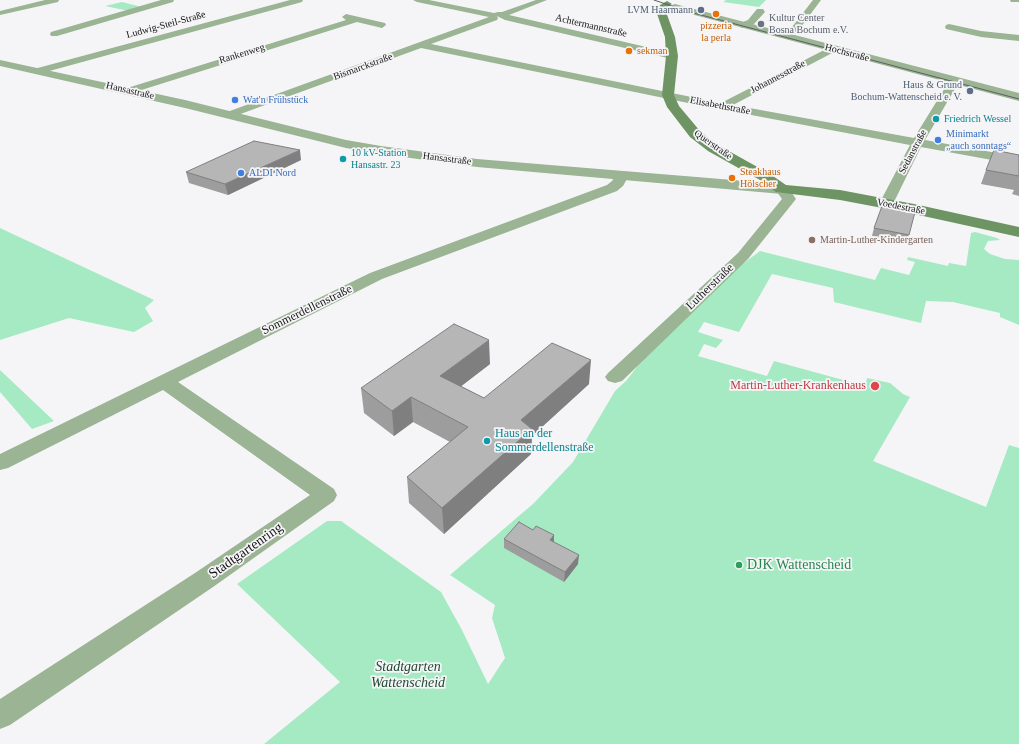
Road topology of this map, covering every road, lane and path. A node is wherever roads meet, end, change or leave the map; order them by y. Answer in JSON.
{"nodes":[{"id":1,"x":55,"y":0,"type":"edge"},
{"id":2,"x":170,"y":0,"type":"edge"},
{"id":3,"x":299,"y":0,"type":"edge"},
{"id":4,"x":417,"y":0,"type":"edge"},
{"id":5,"x":543,"y":0,"type":"edge"},
{"id":6,"x":817,"y":0,"type":"edge"},
{"id":7,"x":1014,"y":0,"type":"edge"},
{"id":8,"x":1019,"y":0,"type":"edge"},
{"id":9,"x":260,"y":3,"type":"dead end"},
{"id":10,"x":665,"y":6,"type":"edge"},
{"id":11,"x":275,"y":7,"type":"junction"},
{"id":12,"x":760,"y":11,"type":"dead end"},
{"id":13,"x":0,"y":13,"type":"edge"},
{"id":14,"x":339,"y":15,"type":"dead end"},
{"id":15,"x":498,"y":16,"type":"junction"},
{"id":16,"x":357,"y":19,"type":"junction"},
{"id":17,"x":382,"y":25,"type":"dead end"},
{"id":18,"x":743,"y":25,"type":"junction"},
{"id":19,"x":949,"y":27,"type":"dead end"},
{"id":20,"x":781,"y":35,"type":"junction"},
{"id":21,"x":66,"y":37,"type":"dead end"},
{"id":22,"x":1019,"y":38,"type":"edge"},
{"id":23,"x":421,"y":45,"type":"junction"},
{"id":24,"x":833,"y":49,"type":"junction"},
{"id":25,"x":672,"y":56,"type":"junction"},
{"id":26,"x":0,"y":63,"type":"edge"},
{"id":27,"x":38,"y":71,"type":"junction"},
{"id":28,"x":956,"y":82,"type":"junction"},
{"id":29,"x":128,"y":91,"type":"junction"},
{"id":30,"x":668,"y":95,"type":"junction"},
{"id":31,"x":1019,"y":98,"type":"edge"},
{"id":32,"x":724,"y":106,"type":"junction"},
{"id":33,"x":231,"y":114,"type":"junction"},
{"id":34,"x":917,"y":143,"type":"junction"},
{"id":35,"x":1019,"y":161,"type":"edge"},
{"id":36,"x":620,"y":177,"type":"junction"},
{"id":37,"x":782,"y":189,"type":"junction"},
{"id":38,"x":886,"y":204,"type":"junction"},
{"id":39,"x":1019,"y":232,"type":"edge"},
{"id":40,"x":615,"y":377,"type":"dead end"},
{"id":41,"x":164,"y":382,"type":"junction"},
{"id":42,"x":0,"y":463,"type":"edge"},
{"id":43,"x":0,"y":715,"type":"edge"}],
"edges":[{"from":1,"to":13,"type":"street"},
{"from":2,"to":21,"type":"street"},
{"from":3,"to":11,"type":"street","name":"Ludwig-Steil-Straße"},
{"from":4,"to":15,"type":"street","name":"Achtermannstraße"},
{"from":5,"to":15,"type":"street","name":"Bismarckstraße"},
{"from":6,"to":20,"type":"street"},
{"from":7,"to":8,"type":"street"},
{"from":9,"to":11,"type":"street"},
{"from":10,"to":18,"type":"street","name":"Hochstraße"},
{"from":10,"to":25,"type":"main road"},
{"from":11,"to":27,"type":"street","name":"Ludwig-Steil-Straße"},
{"from":12,"to":18,"type":"street"},
{"from":14,"to":16,"type":"street"},
{"from":15,"to":23,"type":"street","name":"Bismarckstraße"},
{"from":15,"to":25,"type":"street","name":"Achtermannstraße"},
{"from":16,"to":17,"type":"street"},
{"from":16,"to":29,"type":"street","name":"Rankenweg"},
{"from":18,"to":20,"type":"street","name":"Hochstraße"},
{"from":19,"to":22,"type":"street"},
{"from":20,"to":24,"type":"street","name":"Hochstraße"},
{"from":23,"to":30,"type":"street","name":"Elisabethstraße"},
{"from":23,"to":33,"type":"street","name":"Bismarckstraße"},
{"from":24,"to":28,"type":"street","name":"Hochstraße"},
{"from":24,"to":32,"type":"street","name":"Johannesstraße"},
{"from":25,"to":30,"type":"main road"},
{"from":26,"to":27,"type":"street","name":"Hansastraße"},
{"from":27,"to":29,"type":"street","name":"Hansastraße"},
{"from":28,"to":31,"type":"street","name":"Hochstraße"},
{"from":28,"to":34,"type":"street","name":"Sedanstraße"},
{"from":29,"to":33,"type":"street","name":"Hansastraße"},
{"from":30,"to":32,"type":"street","name":"Elisabethstraße"},
{"from":30,"to":37,"type":"main road","name":"Querstraße"},
{"from":32,"to":34,"type":"street","name":"Elisabethstraße"},
{"from":33,"to":36,"type":"street","name":"Hansastraße"},
{"from":34,"to":35,"type":"street","name":"Elisabethstraße"},
{"from":34,"to":38,"type":"street","name":"Sedanstraße"},
{"from":36,"to":37,"type":"street","name":"Hansastraße"},
{"from":36,"to":41,"type":"street","name":"Sommerdellenstraße"},
{"from":37,"to":38,"type":"main road","name":"Voedestraße"},
{"from":37,"to":40,"type":"street","name":"Lutherstraße"},
{"from":38,"to":39,"type":"main road","name":"Voedestraße"},
{"from":41,"to":42,"type":"street","name":"Sommerdellenstraße"},
{"from":41,"to":43,"type":"street","name":"Stadtgartenring"}]}
